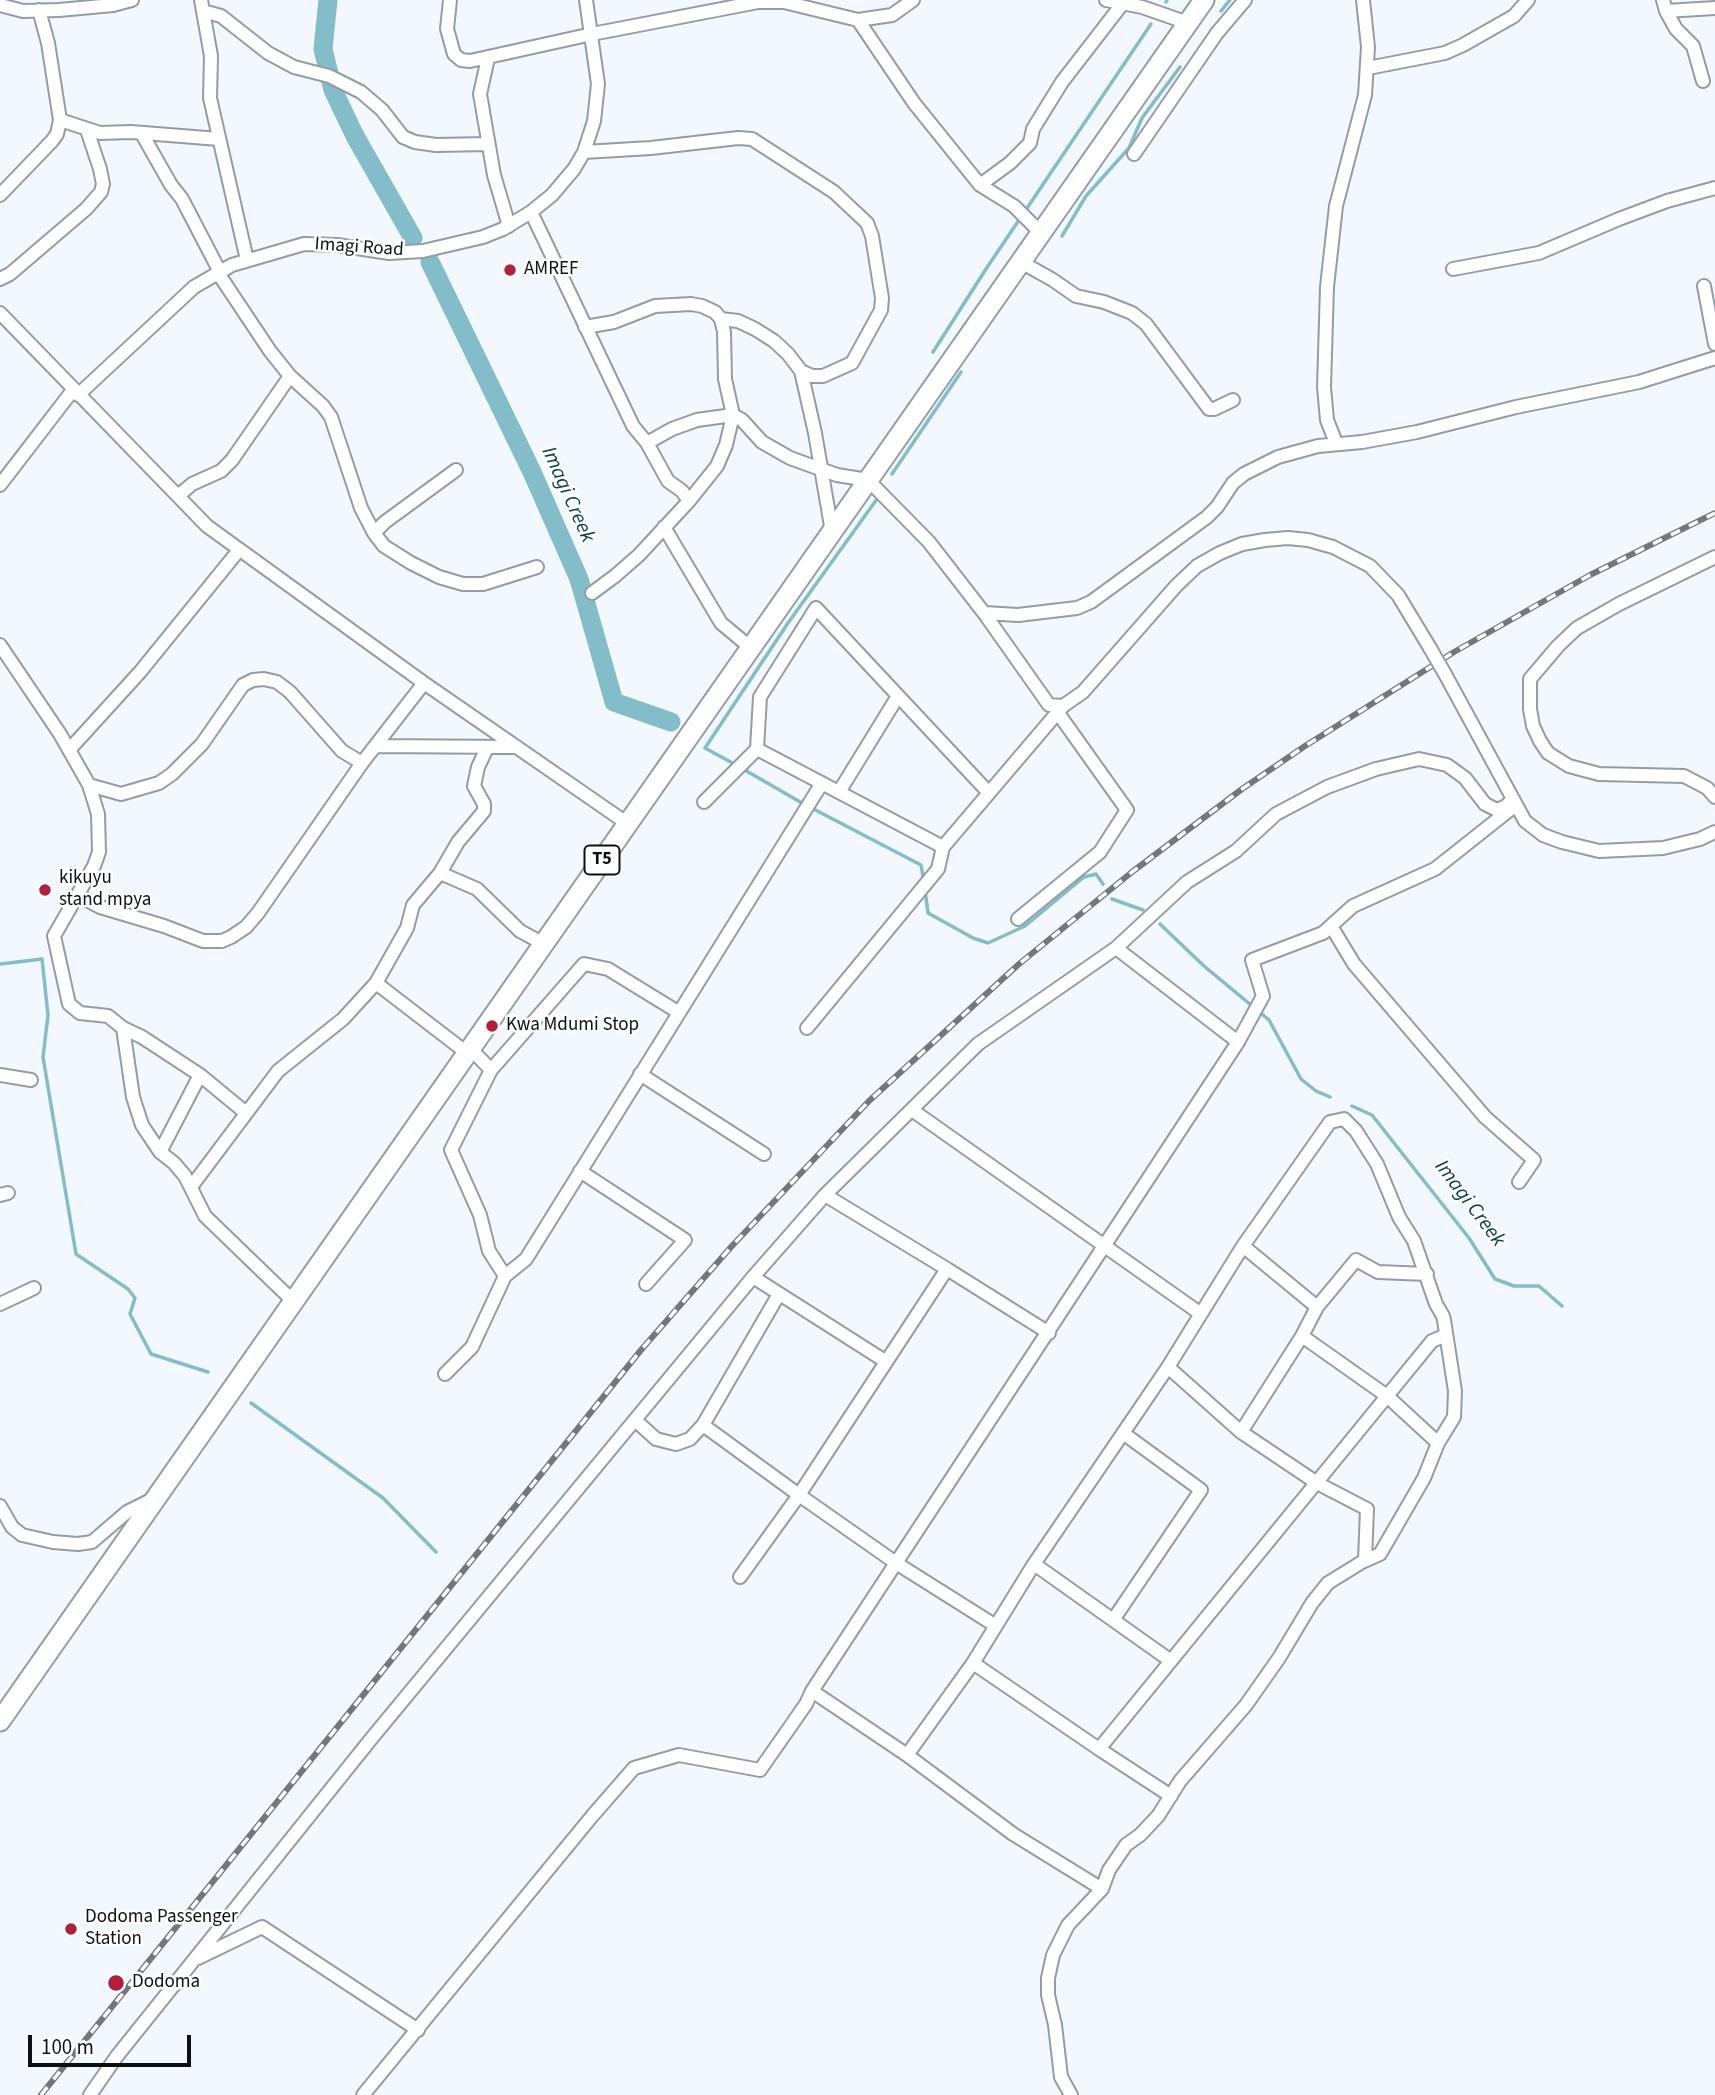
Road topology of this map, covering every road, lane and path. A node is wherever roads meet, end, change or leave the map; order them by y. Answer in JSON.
{"nodes":[{"id":1,"x":132,"y":0,"type":"edge"},
{"id":2,"x":450,"y":0,"type":"edge"},
{"id":3,"x":586,"y":0,"type":"edge"},
{"id":4,"x":913,"y":0,"type":"edge"},
{"id":5,"x":1106,"y":0,"type":"edge"},
{"id":6,"x":1204,"y":0,"type":"edge"},
{"id":7,"x":1245,"y":0,"type":"edge"},
{"id":8,"x":1363,"y":0,"type":"edge"},
{"id":9,"x":1528,"y":0,"type":"edge"},
{"id":10,"x":1123,"y":3,"type":"junction"},
{"id":11,"x":1143,"y":3,"type":"edge"},
{"id":12,"x":0,"y":5,"type":"edge"},
{"id":13,"x":202,"y":5,"type":"edge"},
{"id":14,"x":1664,"y":6,"type":"edge"},
{"id":15,"x":1715,"y":8,"type":"edge"},
{"id":16,"x":39,"y":10,"type":"junction"},
{"id":17,"x":858,"y":20,"type":"junction"},
{"id":18,"x":1188,"y":23,"type":"junction"},
{"id":19,"x":592,"y":34,"type":"junction"},
{"id":20,"x":488,"y":58,"type":"junction"},
{"id":21,"x":1368,"y":68,"type":"junction"},
{"id":22,"x":1703,"y":81,"type":"dead end"},
{"id":23,"x":60,"y":120,"type":"junction"},
{"id":24,"x":87,"y":130,"type":"junction"},
{"id":25,"x":142,"y":134,"type":"junction"},
{"id":26,"x":219,"y":139,"type":"junction"},
{"id":27,"x":488,"y":144,"type":"junction"},
{"id":28,"x":584,"y":152,"type":"junction"},
{"id":29,"x":1134,"y":154,"type":"dead end"},
{"id":30,"x":980,"y":185,"type":"junction"},
{"id":31,"x":1715,"y":188,"type":"edge"},
{"id":32,"x":0,"y":195,"type":"edge"},
{"id":33,"x":531,"y":212,"type":"junction"},
{"id":34,"x":509,"y":226,"type":"junction"},
{"id":35,"x":1041,"y":233,"type":"junction"},
{"id":36,"x":247,"y":260,"type":"junction"},
{"id":37,"x":1021,"y":262,"type":"junction"},
{"id":38,"x":1453,"y":269,"type":"dead end"},
{"id":39,"x":219,"y":272,"type":"junction"},
{"id":40,"x":0,"y":279,"type":"edge"},
{"id":41,"x":1704,"y":286,"type":"dead end"},
{"id":42,"x":0,"y":313,"type":"edge"},
{"id":43,"x":721,"y":319,"type":"junction"},
{"id":44,"x":585,"y":327,"type":"junction"},
{"id":45,"x":1715,"y":344,"type":"edge"},
{"id":46,"x":1715,"y":358,"type":"edge"},
{"id":47,"x":801,"y":371,"type":"junction"},
{"id":48,"x":290,"y":376,"type":"junction"},
{"id":49,"x":76,"y":392,"type":"junction"},
{"id":50,"x":1233,"y":400,"type":"dead end"},
{"id":51,"x":733,"y":415,"type":"junction"},
{"id":52,"x":647,"y":443,"type":"junction"},
{"id":53,"x":1336,"y":443,"type":"junction"},
{"id":54,"x":821,"y":468,"type":"junction"},
{"id":55,"x":456,"y":470,"type":"dead end"},
{"id":56,"x":868,"y":480,"type":"junction"},
{"id":57,"x":0,"y":485,"type":"edge"},
{"id":58,"x":178,"y":496,"type":"junction"},
{"id":59,"x":689,"y":501,"type":"junction"},
{"id":60,"x":664,"y":527,"type":"junction"},
{"id":61,"x":832,"y":532,"type":"junction"},
{"id":62,"x":374,"y":533,"type":"junction"},
{"id":63,"x":240,"y":550,"type":"junction"},
{"id":64,"x":1715,"y":558,"type":"edge"},
{"id":65,"x":537,"y":567,"type":"dead end"},
{"id":66,"x":592,"y":593,"type":"dead end"},
{"id":67,"x":984,"y":613,"type":"junction"},
{"id":68,"x":0,"y":645,"type":"edge"},
{"id":69,"x":751,"y":648,"type":"junction"},
{"id":70,"x":424,"y":683,"type":"junction"},
{"id":71,"x":898,"y":695,"type":"junction"},
{"id":72,"x":1060,"y":710,"type":"junction"},
{"id":73,"x":375,"y":746,"type":"junction"},
{"id":74,"x":517,"y":747,"type":"junction"},
{"id":75,"x":487,"y":748,"type":"junction"},
{"id":76,"x":757,"y":749,"type":"junction"},
{"id":77,"x":69,"y":750,"type":"junction"},
{"id":78,"x":362,"y":763,"type":"junction"},
{"id":79,"x":822,"y":783,"type":"junction"},
{"id":80,"x":89,"y":785,"type":"junction"},
{"id":81,"x":839,"y":792,"type":"junction"},
{"id":82,"x":989,"y":793,"type":"junction"},
{"id":83,"x":1715,"y":797,"type":"edge"},
{"id":84,"x":704,"y":802,"type":"dead end"},
{"id":85,"x":1515,"y":802,"type":"junction"},
{"id":86,"x":628,"y":824,"type":"junction"},
{"id":87,"x":1715,"y":832,"type":"edge"},
{"id":88,"x":943,"y":847,"type":"junction"},
{"id":89,"x":440,"y":873,"type":"junction"},
{"id":90,"x":77,"y":895,"type":"junction"},
{"id":91,"x":1018,"y":919,"type":"dead end"},
{"id":92,"x":1331,"y":926,"type":"junction"},
{"id":93,"x":544,"y":944,"type":"junction"},
{"id":94,"x":1116,"y":948,"type":"junction"},
{"id":95,"x":376,"y":983,"type":"junction"},
{"id":96,"x":678,"y":1012,"type":"junction"},
{"id":97,"x":123,"y":1028,"type":"junction"},
{"id":98,"x":807,"y":1028,"type":"dead end"},
{"id":99,"x":1238,"y":1042,"type":"junction"},
{"id":100,"x":469,"y":1051,"type":"junction"},
{"id":101,"x":491,"y":1070,"type":"junction"},
{"id":102,"x":0,"y":1074,"type":"edge"},
{"id":103,"x":640,"y":1074,"type":"junction"},
{"id":104,"x":200,"y":1075,"type":"junction"},
{"id":105,"x":31,"y":1080,"type":"dead end"},
{"id":106,"x":912,"y":1110,"type":"junction"},
{"id":107,"x":246,"y":1114,"type":"junction"},
{"id":108,"x":160,"y":1152,"type":"junction"},
{"id":109,"x":764,"y":1154,"type":"dead end"},
{"id":110,"x":580,"y":1171,"type":"junction"},
{"id":111,"x":1519,"y":1182,"type":"dead end"},
{"id":112,"x":191,"y":1187,"type":"junction"},
{"id":113,"x":825,"y":1195,"type":"junction"},
{"id":114,"x":1243,"y":1246,"type":"junction"},
{"id":115,"x":1104,"y":1248,"type":"junction"},
{"id":116,"x":947,"y":1269,"type":"junction"},
{"id":117,"x":1427,"y":1274,"type":"junction"},
{"id":118,"x":505,"y":1276,"type":"junction"},
{"id":119,"x":753,"y":1277,"type":"junction"},
{"id":120,"x":646,"y":1284,"type":"dead end"},
{"id":121,"x":34,"y":1288,"type":"dead end"},
{"id":122,"x":779,"y":1294,"type":"junction"},
{"id":123,"x":293,"y":1301,"type":"junction"},
{"id":124,"x":0,"y":1304,"type":"edge"},
{"id":125,"x":1317,"y":1307,"type":"junction"},
{"id":126,"x":1201,"y":1314,"type":"junction"},
{"id":127,"x":1049,"y":1333,"type":"junction"},
{"id":128,"x":1446,"y":1335,"type":"junction"},
{"id":129,"x":1302,"y":1336,"type":"junction"},
{"id":130,"x":885,"y":1361,"type":"junction"},
{"id":131,"x":1168,"y":1367,"type":"junction"},
{"id":132,"x":445,"y":1374,"type":"dead end"},
{"id":133,"x":1387,"y":1396,"type":"junction"},
{"id":134,"x":635,"y":1420,"type":"junction"},
{"id":135,"x":703,"y":1425,"type":"junction"},
{"id":136,"x":1241,"y":1432,"type":"junction"},
{"id":137,"x":1123,"y":1433,"type":"junction"},
{"id":138,"x":1438,"y":1443,"type":"junction"},
{"id":139,"x":1317,"y":1483,"type":"junction"},
{"id":140,"x":799,"y":1495,"type":"junction"},
{"id":141,"x":158,"y":1497,"type":"junction"},
{"id":142,"x":0,"y":1506,"type":"edge"},
{"id":143,"x":1365,"y":1560,"type":"junction"},
{"id":144,"x":896,"y":1563,"type":"junction"},
{"id":145,"x":1034,"y":1564,"type":"junction"},
{"id":146,"x":740,"y":1577,"type":"dead end"},
{"id":147,"x":1113,"y":1619,"type":"junction"},
{"id":148,"x":996,"y":1626,"type":"junction"},
{"id":149,"x":1171,"y":1661,"type":"junction"},
{"id":150,"x":973,"y":1663,"type":"junction"},
{"id":151,"x":812,"y":1691,"type":"junction"},
{"id":152,"x":1,"y":1718,"type":"edge"},
{"id":153,"x":1099,"y":1749,"type":"junction"},
{"id":154,"x":906,"y":1755,"type":"junction"},
{"id":155,"x":1171,"y":1796,"type":"junction"},
{"id":156,"x":1102,"y":1889,"type":"junction"},
{"id":157,"x":194,"y":1959,"type":"junction"},
{"id":158,"x":418,"y":2030,"type":"junction"},
{"id":159,"x":90,"y":2095,"type":"edge"},
{"id":160,"x":363,"y":2095,"type":"edge"},
{"id":161,"x":1071,"y":2095,"type":"edge"}],
"edges":[{"from":1,"to":16,"type":"street"},
{"from":2,"to":20,"type":"street"},
{"from":3,"to":19,"type":"street","name":"Imagi Road"},
{"from":4,"to":17,"type":"street"},
{"from":5,"to":10,"type":"street"},
{"from":6,"to":18,"type":"highway","number":"T5"},
{"from":7,"to":29,"type":"street"},
{"from":8,"to":21,"type":"street"},
{"from":9,"to":21,"type":"street"},
{"from":10,"to":11,"type":"street"},
{"from":10,"to":30,"type":"street"},
{"from":11,"to":18,"type":"street"},
{"from":12,"to":16,"type":"street"},
{"from":13,"to":26,"type":"street"},
{"from":13,"to":27,"type":"street"},
{"from":14,"to":15,"type":"street"},
{"from":14,"to":22,"type":"street"},
{"from":16,"to":23,"type":"street"},
{"from":17,"to":19,"type":"street"},
{"from":17,"to":30,"type":"street"},
{"from":18,"to":35,"type":"highway","number":"T5"},
{"from":19,"to":20,"type":"street"},
{"from":19,"to":28,"type":"street","name":"Imagi Road"},
{"from":20,"to":27,"type":"street"},
{"from":21,"to":53,"type":"street"},
{"from":23,"to":24,"type":"street"},
{"from":23,"to":32,"type":"street"},
{"from":24,"to":25,"type":"street"},
{"from":24,"to":40,"type":"street"},
{"from":25,"to":26,"type":"street"},
{"from":25,"to":39,"type":"street"},
{"from":26,"to":36,"type":"street"},
{"from":27,"to":34,"type":"street"},
{"from":28,"to":33,"type":"street","name":"Imagi Road"},
{"from":28,"to":47,"type":"street"},
{"from":30,"to":35,"type":"street"},
{"from":31,"to":38,"type":"street"},
{"from":33,"to":34,"type":"street","name":"Imagi Road"},
{"from":33,"to":44,"type":"street"},
{"from":34,"to":36,"type":"street","name":"Imagi Road"},
{"from":35,"to":37,"type":"highway","number":"T5"},
{"from":36,"to":39,"type":"street","name":"Imagi Road"},
{"from":37,"to":50,"type":"street"},
{"from":37,"to":56,"type":"highway","number":"T5"},
{"from":39,"to":48,"type":"street"},
{"from":39,"to":49,"type":"street","name":"Imagi Road"},
{"from":41,"to":45,"type":"street"},
{"from":42,"to":49,"type":"street"},
{"from":43,"to":44,"type":"street"},
{"from":43,"to":47,"type":"street"},
{"from":43,"to":51,"type":"street"},
{"from":44,"to":52,"type":"street"},
{"from":46,"to":53,"type":"street"},
{"from":47,"to":54,"type":"street"},
{"from":48,"to":58,"type":"street"},
{"from":48,"to":62,"type":"street"},
{"from":49,"to":57,"type":"street","name":"Imagi Road"},
{"from":49,"to":58,"type":"street"},
{"from":51,"to":52,"type":"street"},
{"from":51,"to":54,"type":"street"},
{"from":51,"to":59,"type":"street"},
{"from":52,"to":59,"type":"street"},
{"from":53,"to":67,"type":"street"},
{"from":54,"to":56,"type":"street"},
{"from":54,"to":61,"type":"street"},
{"from":55,"to":62,"type":"street"},
{"from":56,"to":61,"type":"highway","number":"T5"},
{"from":56,"to":67,"type":"street"},
{"from":58,"to":63,"type":"street"},
{"from":59,"to":60,"type":"street"},
{"from":60,"to":66,"type":"street"},
{"from":60,"to":69,"type":"street"},
{"from":61,"to":69,"type":"highway","number":"T5"},
{"from":62,"to":65,"type":"street"},
{"from":63,"to":70,"type":"street"},
{"from":63,"to":77,"type":"street"},
{"from":64,"to":83,"type":"street"},
{"from":67,"to":72,"type":"street"},
{"from":68,"to":77,"type":"street"},
{"from":69,"to":86,"type":"highway","number":"T5"},
{"from":70,"to":73,"type":"street"},
{"from":70,"to":74,"type":"street"},
{"from":71,"to":76,"type":"street"},
{"from":71,"to":81,"type":"street"},
{"from":71,"to":82,"type":"street"},
{"from":72,"to":82,"type":"street"},
{"from":72,"to":85,"type":"street","bridge":true},
{"from":72,"to":91,"type":"street"},
{"from":73,"to":75,"type":"street"},
{"from":73,"to":78,"type":"street"},
{"from":74,"to":75,"type":"street"},
{"from":74,"to":86,"type":"street"},
{"from":75,"to":89,"type":"street"},
{"from":76,"to":79,"type":"street"},
{"from":76,"to":84,"type":"street"},
{"from":77,"to":80,"type":"street"},
{"from":78,"to":80,"type":"street"},
{"from":78,"to":90,"type":"street"},
{"from":79,"to":81,"type":"street"},
{"from":79,"to":96,"type":"street"},
{"from":80,"to":90,"type":"street"},
{"from":81,"to":88,"type":"street"},
{"from":82,"to":88,"type":"street"},
{"from":85,"to":87,"type":"street"},
{"from":85,"to":92,"type":"street"},
{"from":85,"to":94,"type":"street"},
{"from":86,"to":93,"type":"highway","number":"T5"},
{"from":88,"to":98,"type":"street"},
{"from":89,"to":93,"type":"street"},
{"from":89,"to":95,"type":"street"},
{"from":90,"to":97,"type":"street"},
{"from":92,"to":99,"type":"street"},
{"from":92,"to":111,"type":"street"},
{"from":93,"to":100,"type":"highway","number":"T5"},
{"from":94,"to":99,"type":"street"},
{"from":94,"to":106,"type":"street"},
{"from":95,"to":100,"type":"street"},
{"from":95,"to":107,"type":"street"},
{"from":96,"to":101,"type":"street"},
{"from":96,"to":103,"type":"street"},
{"from":97,"to":104,"type":"street"},
{"from":97,"to":108,"type":"street"},
{"from":99,"to":115,"type":"street"},
{"from":100,"to":101,"type":"street"},
{"from":100,"to":123,"type":"highway","number":"T5"},
{"from":101,"to":118,"type":"street"},
{"from":102,"to":105,"type":"street"},
{"from":103,"to":109,"type":"street"},
{"from":103,"to":110,"type":"street"},
{"from":104,"to":107,"type":"street"},
{"from":104,"to":108,"type":"street"},
{"from":106,"to":113,"type":"street"},
{"from":106,"to":115,"type":"street"},
{"from":107,"to":112,"type":"street"},
{"from":108,"to":112,"type":"street"},
{"from":110,"to":118,"type":"street"},
{"from":110,"to":120,"type":"street"},
{"from":112,"to":123,"type":"street"},
{"from":113,"to":116,"type":"street"},
{"from":113,"to":119,"type":"street"},
{"from":114,"to":117,"type":"street"},
{"from":114,"to":125,"type":"street"},
{"from":114,"to":126,"type":"street"},
{"from":115,"to":126,"type":"street"},
{"from":115,"to":127,"type":"street"},
{"from":116,"to":127,"type":"street"},
{"from":116,"to":130,"type":"street"},
{"from":117,"to":125,"type":"street"},
{"from":117,"to":128,"type":"street"},
{"from":118,"to":132,"type":"street"},
{"from":119,"to":122,"type":"street"},
{"from":119,"to":134,"type":"street"},
{"from":121,"to":124,"type":"street"},
{"from":122,"to":130,"type":"street"},
{"from":122,"to":135,"type":"street"},
{"from":123,"to":141,"type":"highway","number":"T5"},
{"from":125,"to":129,"type":"street"},
{"from":126,"to":131,"type":"street"},
{"from":127,"to":144,"type":"street"},
{"from":128,"to":133,"type":"street"},
{"from":128,"to":138,"type":"street"},
{"from":129,"to":133,"type":"street"},
{"from":129,"to":136,"type":"street"},
{"from":130,"to":140,"type":"street"},
{"from":131,"to":136,"type":"street"},
{"from":131,"to":137,"type":"street"},
{"from":133,"to":138,"type":"street"},
{"from":133,"to":139,"type":"street"},
{"from":134,"to":135,"type":"street"},
{"from":134,"to":157,"type":"street"},
{"from":135,"to":140,"type":"street"},
{"from":136,"to":139,"type":"street"},
{"from":137,"to":145,"type":"street"},
{"from":137,"to":147,"type":"street"},
{"from":138,"to":143,"type":"street"},
{"from":139,"to":143,"type":"street"},
{"from":139,"to":149,"type":"street"},
{"from":140,"to":144,"type":"street"},
{"from":140,"to":146,"type":"street"},
{"from":141,"to":142,"type":"street"},
{"from":141,"to":152,"type":"highway","number":"T5"},
{"from":143,"to":155,"type":"street"},
{"from":144,"to":148,"type":"street"},
{"from":144,"to":151,"type":"street"},
{"from":145,"to":147,"type":"street"},
{"from":145,"to":148,"type":"street"},
{"from":147,"to":149,"type":"street"},
{"from":148,"to":150,"type":"street"},
{"from":149,"to":153,"type":"street"},
{"from":150,"to":153,"type":"street"},
{"from":150,"to":154,"type":"street"},
{"from":151,"to":154,"type":"street"},
{"from":151,"to":158,"type":"street"},
{"from":153,"to":155,"type":"street"},
{"from":154,"to":156,"type":"street"},
{"from":155,"to":156,"type":"street"},
{"from":156,"to":161,"type":"street"},
{"from":157,"to":158,"type":"street"},
{"from":157,"to":159,"type":"street"},
{"from":158,"to":160,"type":"street"}]}
